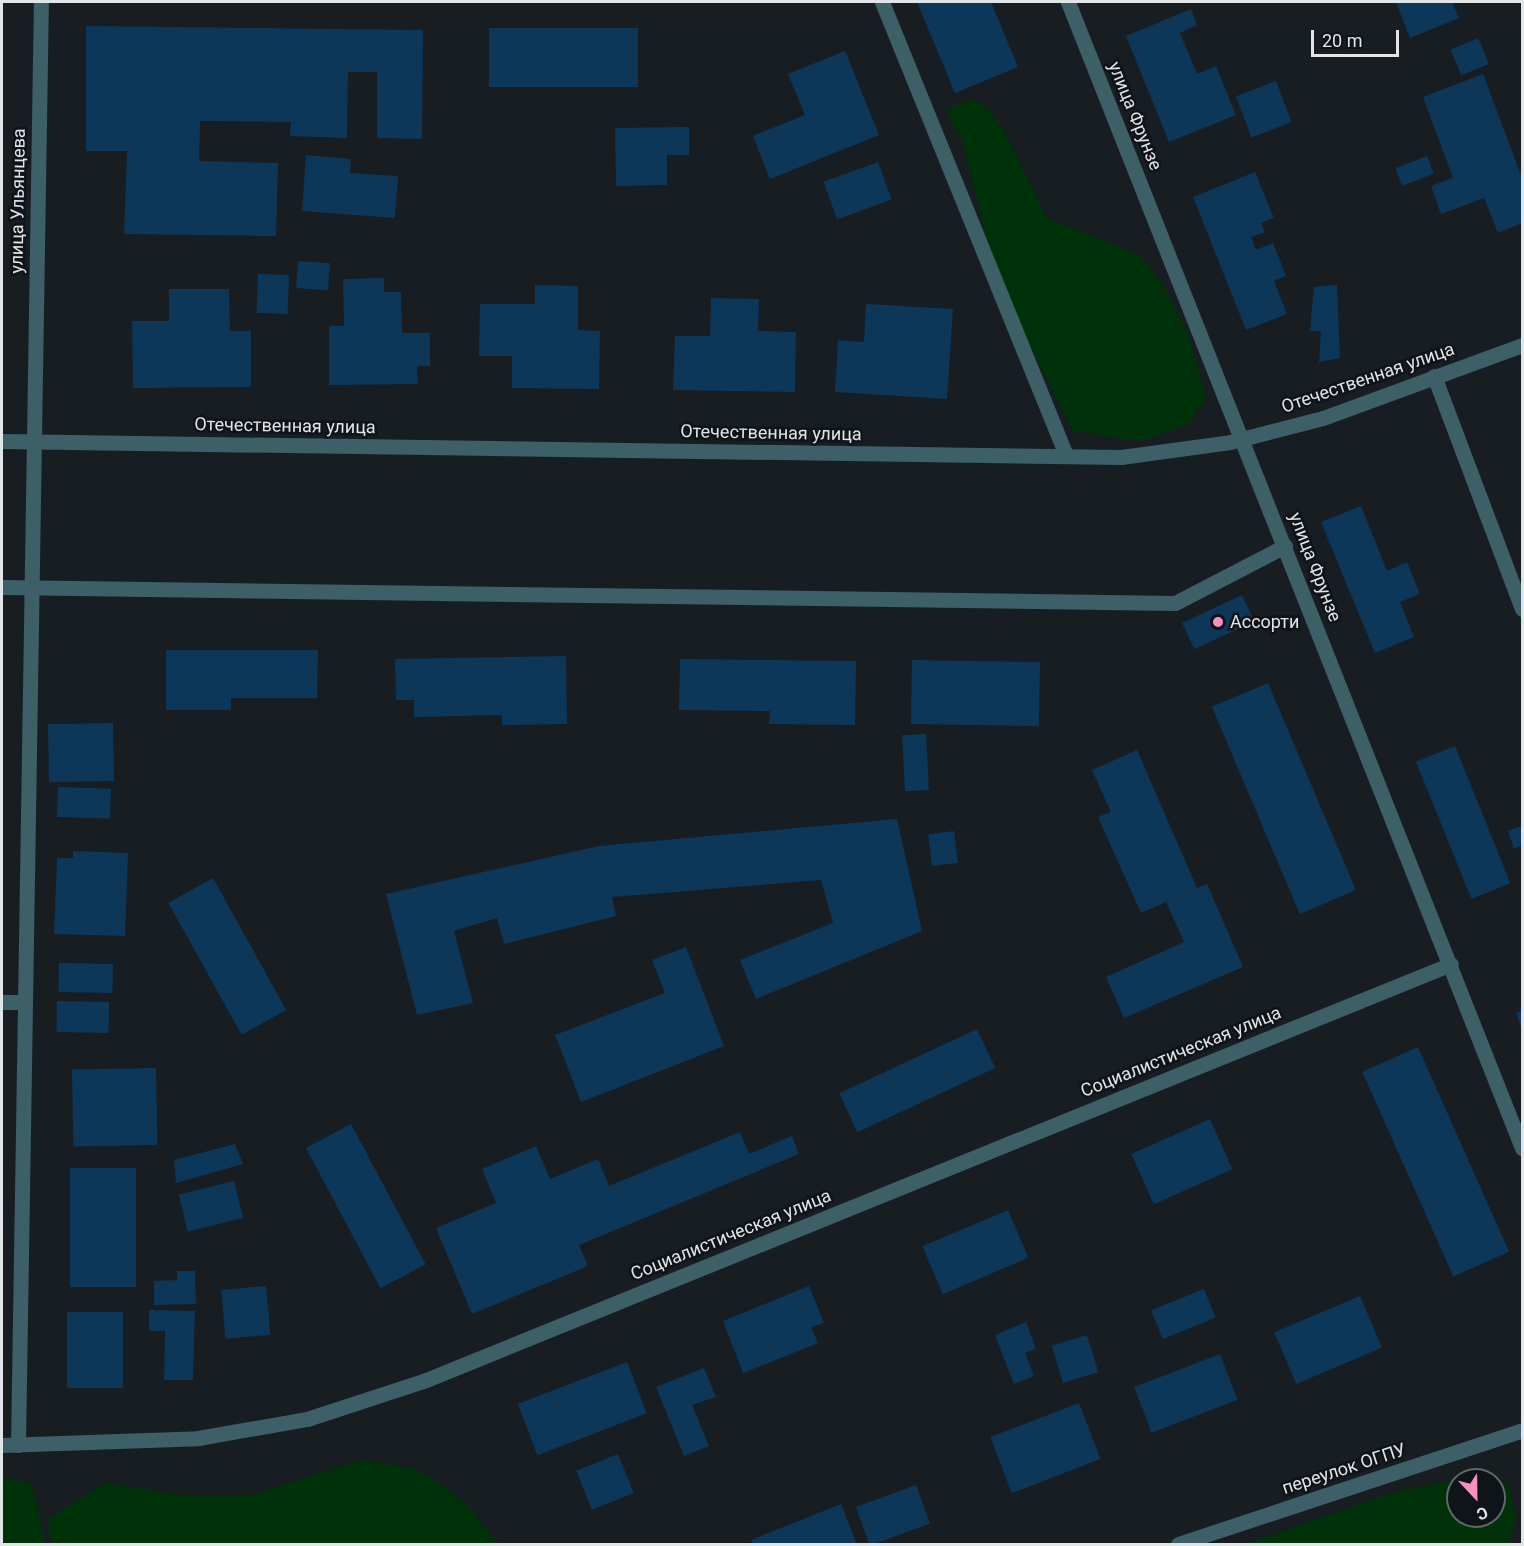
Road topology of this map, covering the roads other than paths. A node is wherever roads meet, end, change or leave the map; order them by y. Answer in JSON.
{"nodes":[{"id":1,"x":41,"y":2,"type":"edge"},
{"id":2,"x":882,"y":2,"type":"edge"},
{"id":3,"x":1068,"y":2,"type":"edge"},
{"id":4,"x":1522,"y":345,"type":"edge"},
{"id":5,"x":1434,"y":376,"type":"junction"},
{"id":6,"x":1244,"y":438,"type":"junction"},
{"id":7,"x":2,"y":441,"type":"edge"},
{"id":8,"x":34,"y":442,"type":"junction"},
{"id":9,"x":1066,"y":456,"type":"junction"},
{"id":10,"x":1285,"y":546,"type":"junction"},
{"id":11,"x":2,"y":587,"type":"edge"},
{"id":12,"x":32,"y":588,"type":"junction"},
{"id":13,"x":1522,"y":609,"type":"edge"},
{"id":14,"x":1452,"y":964,"type":"junction"},
{"id":15,"x":2,"y":1002,"type":"edge"},
{"id":16,"x":25,"y":1002,"type":"junction"},
{"id":17,"x":1522,"y":1149,"type":"edge"},
{"id":18,"x":1522,"y":1430,"type":"edge"},
{"id":19,"x":2,"y":1445,"type":"edge"},
{"id":20,"x":18,"y":1445,"type":"junction"},
{"id":21,"x":1178,"y":1545,"type":"edge"}],
"edges":[{"from":1,"to":8,"type":"street","name":"улица Ульянцева"},
{"from":2,"to":9,"type":"street"},
{"from":3,"to":6,"type":"street","name":"улица Фрунзе"},
{"from":4,"to":5,"type":"street","name":"Отечественная улица"},
{"from":5,"to":6,"type":"street","name":"Отечественная улица"},
{"from":5,"to":13,"type":"street"},
{"from":6,"to":9,"type":"street","name":"Отечественная улица"},
{"from":6,"to":10,"type":"street","name":"улица Фрунзе"},
{"from":7,"to":8,"type":"street","name":"Отечественная улица"},
{"from":8,"to":9,"type":"street","name":"Отечественная улица"},
{"from":8,"to":12,"type":"street","name":"улица Ульянцева"},
{"from":10,"to":12,"type":"street"},
{"from":10,"to":14,"type":"street","name":"улица Фрунзе"},
{"from":11,"to":12,"type":"street"},
{"from":12,"to":16,"type":"street","name":"улица Ульянцева"},
{"from":14,"to":17,"type":"street","name":"улица Фрунзе"},
{"from":14,"to":20,"type":"street","name":"Социалистическая улица"},
{"from":15,"to":16,"type":"street"},
{"from":16,"to":20,"type":"street","name":"улица Ульянцева"},
{"from":18,"to":21,"type":"street","name":"переулок ОГПУ"},
{"from":19,"to":20,"type":"street","name":"Социалистическая улица"}]}
